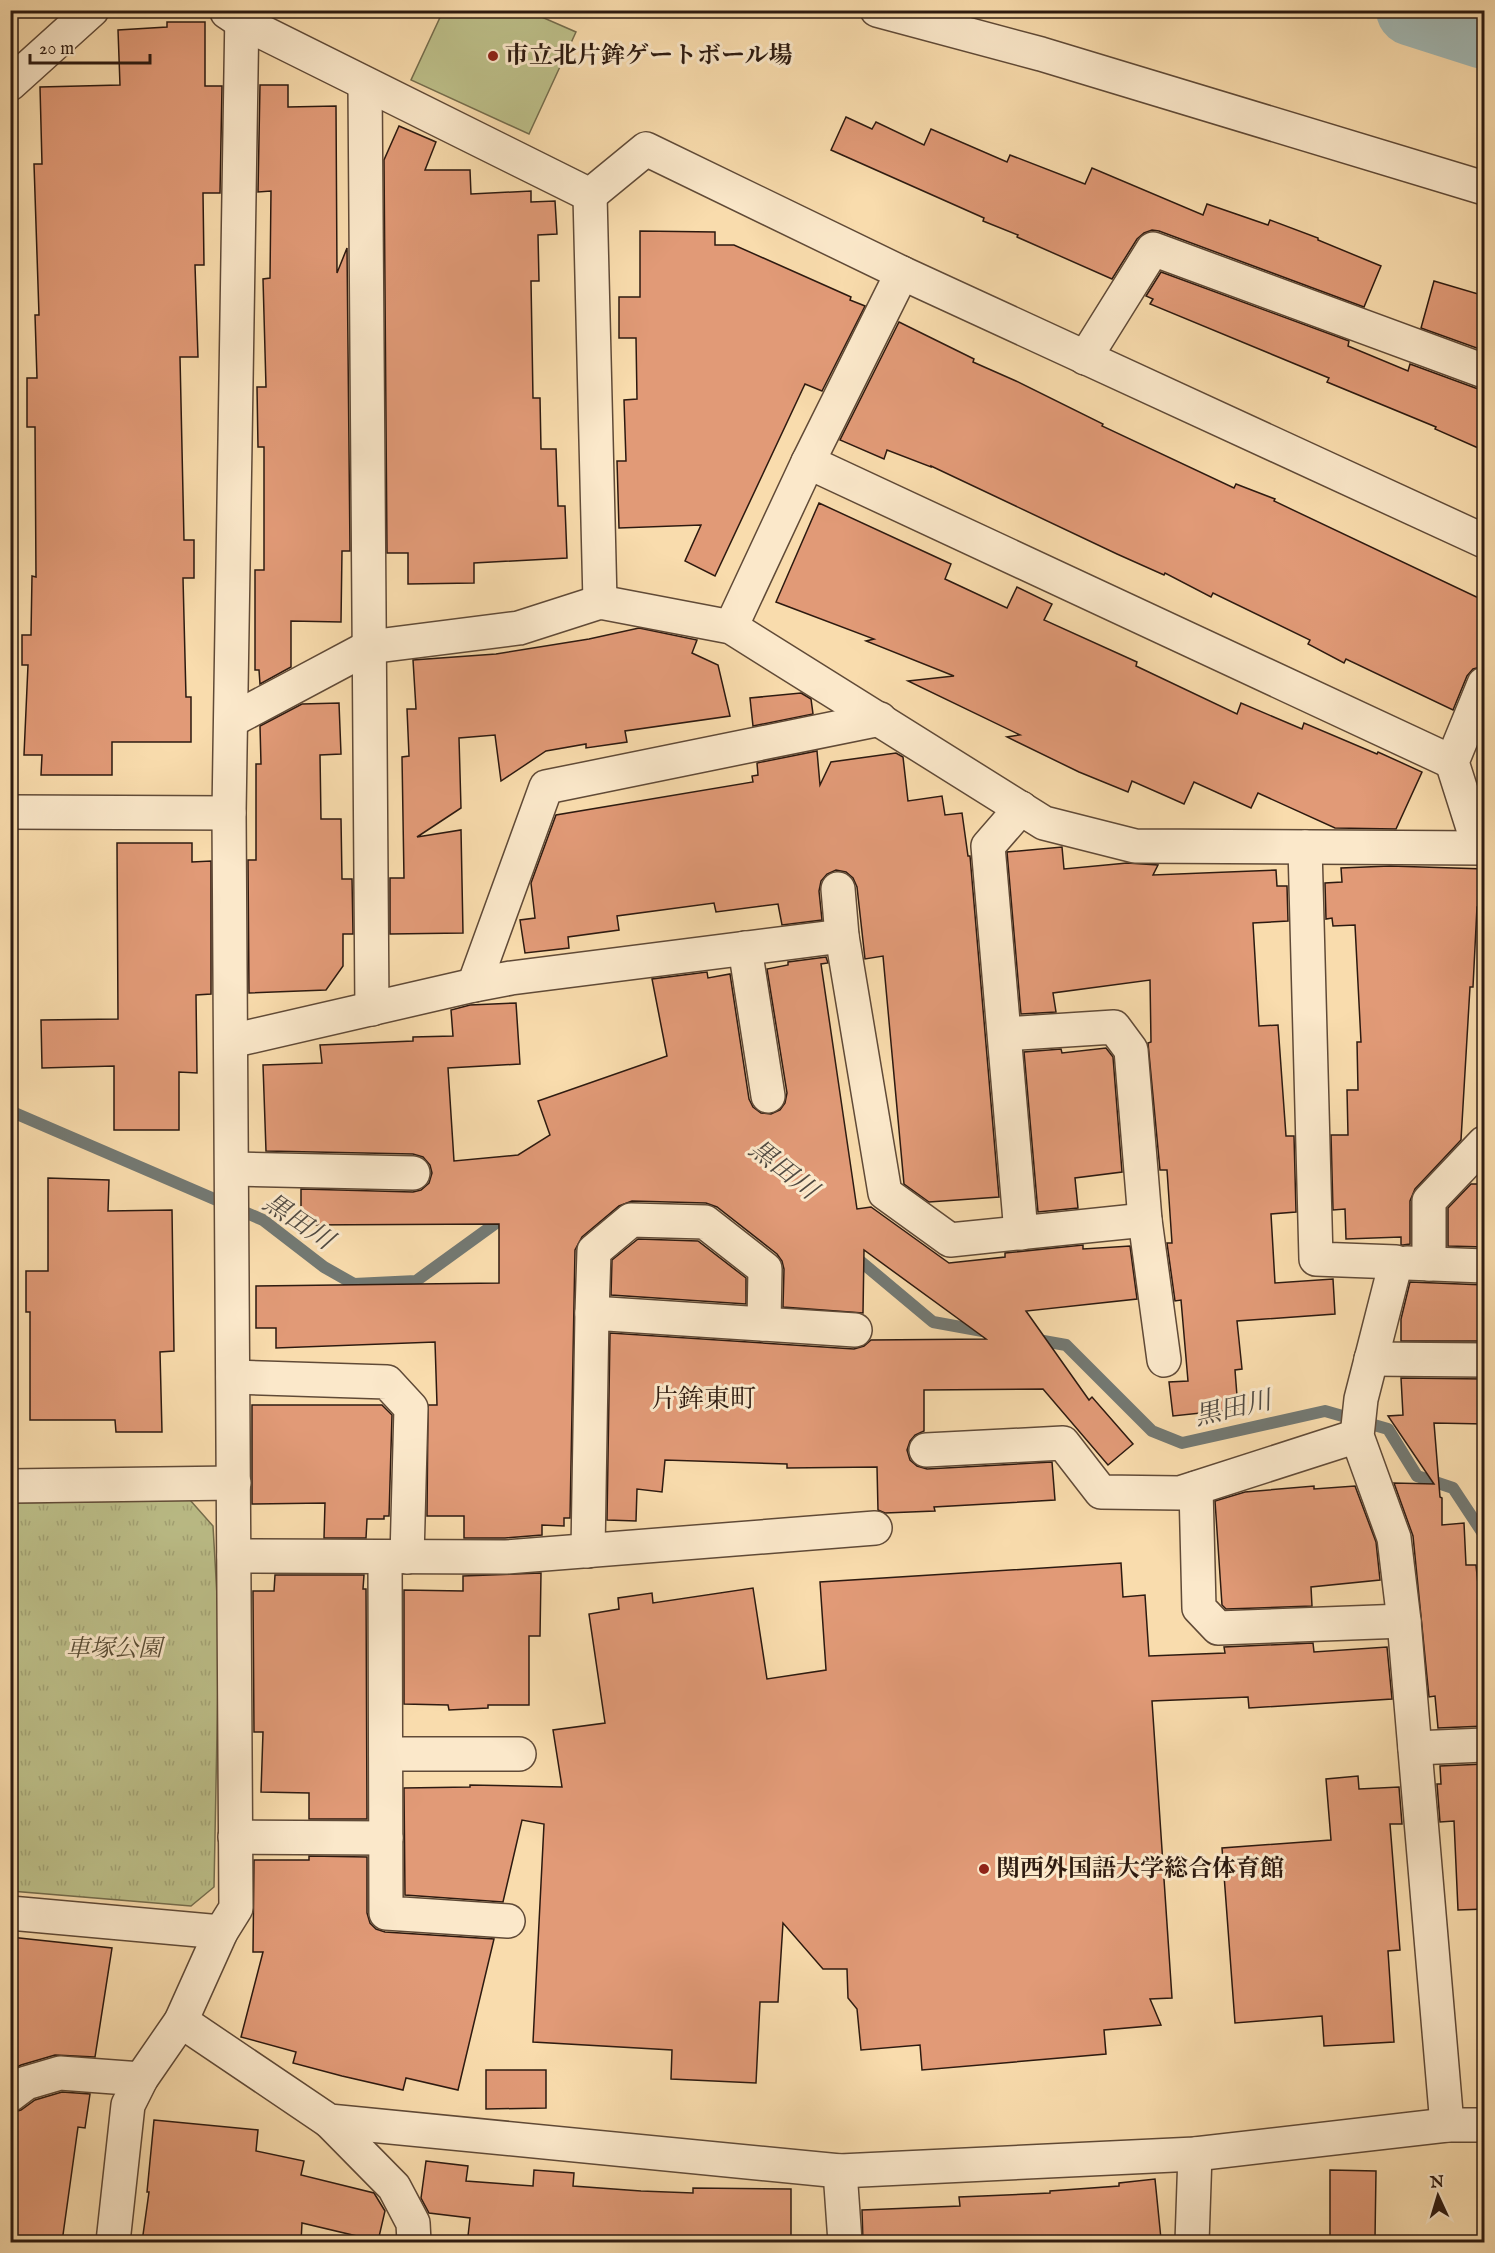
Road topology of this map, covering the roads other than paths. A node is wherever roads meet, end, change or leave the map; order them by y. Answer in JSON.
{"nodes":[{"id":1,"x":92,"y":10,"type":"edge"},
{"id":2,"x":877,"y":10,"type":"edge"},
{"id":3,"x":236,"y":14,"type":"edge"},
{"id":4,"x":10,"y":84,"type":"edge"},
{"id":5,"x":365,"y":84,"type":"junction"},
{"id":6,"x":1485,"y":188,"type":"edge"},
{"id":7,"x":590,"y":195,"type":"junction"},
{"id":8,"x":902,"y":273,"type":"junction"},
{"id":9,"x":1084,"y":358,"type":"junction"},
{"id":10,"x":1485,"y":371,"type":"edge"},
{"id":11,"x":808,"y":462,"type":"junction"},
{"id":12,"x":1485,"y":542,"type":"edge"},
{"id":13,"x":600,"y":602,"type":"junction"},
{"id":14,"x":731,"y":627,"type":"junction"},
{"id":15,"x":369,"y":647,"type":"junction"},
{"id":16,"x":1485,"y":684,"type":"edge"},
{"id":17,"x":880,"y":719,"type":"junction"},
{"id":18,"x":232,"y":720,"type":"junction"},
{"id":19,"x":1452,"y":762,"type":"junction"},
{"id":20,"x":1021,"y":808,"type":"junction"},
{"id":21,"x":10,"y":812,"type":"edge"},
{"id":22,"x":229,"y":813,"type":"junction"},
{"id":23,"x":1305,"y":847,"type":"junction"},
{"id":24,"x":1482,"y":848,"type":"edge"},
{"id":25,"x":838,"y":889,"type":"dead end"},
{"id":26,"x":842,"y":936,"type":"junction"},
{"id":27,"x":745,"y":948,"type":"junction"},
{"id":28,"x":474,"y":985,"type":"junction"},
{"id":29,"x":372,"y":1009,"type":"junction"},
{"id":30,"x":1005,"y":1034,"type":"junction"},
{"id":31,"x":231,"y":1041,"type":"junction"},
{"id":32,"x":768,"y":1096,"type":"dead end"},
{"id":33,"x":1485,"y":1143,"type":"edge"},
{"id":34,"x":232,"y":1173,"type":"junction"},
{"id":35,"x":413,"y":1173,"type":"dead end"},
{"id":36,"x":1145,"y":1220,"type":"junction"},
{"id":37,"x":1021,"y":1233,"type":"junction"},
{"id":38,"x":1396,"y":1262,"type":"junction"},
{"id":39,"x":1429,"y":1264,"type":"junction"},
{"id":40,"x":1485,"y":1266,"type":"edge"},
{"id":41,"x":592,"y":1313,"type":"junction"},
{"id":42,"x":764,"y":1324,"type":"junction"},
{"id":43,"x":855,"y":1330,"type":"dead end"},
{"id":44,"x":1371,"y":1359,"type":"junction"},
{"id":45,"x":1164,"y":1360,"type":"dead end"},
{"id":46,"x":1485,"y":1360,"type":"edge"},
{"id":47,"x":233,"y":1377,"type":"junction"},
{"id":48,"x":1357,"y":1434,"type":"junction"},
{"id":49,"x":926,"y":1450,"type":"dead end"},
{"id":50,"x":234,"y":1482,"type":"junction"},
{"id":51,"x":10,"y":1486,"type":"edge"},
{"id":52,"x":1196,"y":1488,"type":"junction"},
{"id":53,"x":875,"y":1528,"type":"dead end"},
{"id":54,"x":588,"y":1551,"type":"junction"},
{"id":55,"x":234,"y":1556,"type":"junction"},
{"id":56,"x":396,"y":1557,"type":"junction"},
{"id":57,"x":1404,"y":1621,"type":"junction"},
{"id":58,"x":1485,"y":1745,"type":"edge"},
{"id":59,"x":1414,"y":1748,"type":"junction"},
{"id":60,"x":386,"y":1754,"type":"junction"},
{"id":61,"x":519,"y":1754,"type":"dead end"},
{"id":62,"x":235,"y":1837,"type":"junction"},
{"id":63,"x":386,"y":1838,"type":"junction"},
{"id":64,"x":10,"y":1913,"type":"edge"},
{"id":65,"x":508,"y":1922,"type":"dead end"},
{"id":66,"x":221,"y":1932,"type":"junction"},
{"id":67,"x":181,"y":2021,"type":"junction"},
{"id":68,"x":141,"y":2079,"type":"junction"},
{"id":69,"x":10,"y":2095,"type":"edge"},
{"id":70,"x":329,"y":2121,"type":"junction"},
{"id":71,"x":1447,"y":2125,"type":"junction"},
{"id":72,"x":1485,"y":2125,"type":"edge"},
{"id":73,"x":1195,"y":2154,"type":"junction"},
{"id":74,"x":840,"y":2170,"type":"junction"},
{"id":75,"x":113,"y":2242,"type":"edge"},
{"id":76,"x":414,"y":2242,"type":"edge"},
{"id":77,"x":844,"y":2242,"type":"edge"},
{"id":78,"x":1192,"y":2242,"type":"edge"}],
"edges":[{"from":1,"to":4,"type":"street"},
{"from":2,"to":6,"type":"street"},
{"from":3,"to":5,"type":"street"},
{"from":3,"to":18,"type":"street"},
{"from":5,"to":7,"type":"street"},
{"from":5,"to":15,"type":"street"},
{"from":7,"to":8,"type":"street"},
{"from":7,"to":13,"type":"street"},
{"from":8,"to":9,"type":"street"},
{"from":8,"to":11,"type":"street"},
{"from":9,"to":10,"type":"street"},
{"from":9,"to":12,"type":"street"},
{"from":11,"to":14,"type":"street"},
{"from":11,"to":19,"type":"street"},
{"from":13,"to":14,"type":"street"},
{"from":13,"to":15,"type":"street"},
{"from":14,"to":17,"type":"street"},
{"from":15,"to":18,"type":"street"},
{"from":15,"to":29,"type":"street"},
{"from":16,"to":19,"type":"street"},
{"from":17,"to":20,"type":"street"},
{"from":17,"to":28,"type":"street"},
{"from":18,"to":22,"type":"street"},
{"from":19,"to":24,"type":"street"},
{"from":20,"to":23,"type":"street"},
{"from":20,"to":30,"type":"street"},
{"from":21,"to":22,"type":"street"},
{"from":22,"to":31,"type":"street"},
{"from":23,"to":24,"type":"street"},
{"from":23,"to":38,"type":"street"},
{"from":25,"to":26,"type":"street"},
{"from":26,"to":27,"type":"street"},
{"from":26,"to":37,"type":"street"},
{"from":27,"to":28,"type":"street"},
{"from":27,"to":32,"type":"street"},
{"from":28,"to":29,"type":"street"},
{"from":29,"to":31,"type":"street"},
{"from":30,"to":36,"type":"street"},
{"from":30,"to":37,"type":"street"},
{"from":31,"to":34,"type":"street"},
{"from":33,"to":39,"type":"street"},
{"from":34,"to":35,"type":"street"},
{"from":34,"to":47,"type":"street"},
{"from":36,"to":37,"type":"street"},
{"from":36,"to":45,"type":"street"},
{"from":38,"to":39,"type":"street"},
{"from":38,"to":44,"type":"street"},
{"from":39,"to":40,"type":"street"},
{"from":41,"to":42,"type":"street"},
{"from":41,"to":42,"type":"street"},
{"from":41,"to":54,"type":"street"},
{"from":42,"to":43,"type":"street"},
{"from":44,"to":46,"type":"street"},
{"from":44,"to":48,"type":"street"},
{"from":47,"to":50,"type":"street"},
{"from":47,"to":56,"type":"street"},
{"from":48,"to":52,"type":"street"},
{"from":48,"to":57,"type":"street"},
{"from":49,"to":52,"type":"street"},
{"from":50,"to":51,"type":"street"},
{"from":50,"to":55,"type":"street"},
{"from":52,"to":57,"type":"street"},
{"from":53,"to":54,"type":"street"},
{"from":54,"to":56,"type":"street"},
{"from":55,"to":56,"type":"street"},
{"from":55,"to":62,"type":"street"},
{"from":56,"to":60,"type":"street"},
{"from":57,"to":59,"type":"street"},
{"from":58,"to":59,"type":"street"},
{"from":59,"to":71,"type":"street"},
{"from":60,"to":61,"type":"street"},
{"from":60,"to":63,"type":"street"},
{"from":62,"to":63,"type":"street"},
{"from":62,"to":66,"type":"street"},
{"from":63,"to":65,"type":"street"},
{"from":64,"to":66,"type":"street"},
{"from":66,"to":67,"type":"street"},
{"from":67,"to":68,"type":"street"},
{"from":67,"to":70,"type":"street"},
{"from":68,"to":69,"type":"street"},
{"from":68,"to":75,"type":"street"},
{"from":70,"to":74,"type":"street"},
{"from":70,"to":76,"type":"street"},
{"from":71,"to":72,"type":"street"},
{"from":71,"to":73,"type":"street"},
{"from":73,"to":74,"type":"street"},
{"from":73,"to":78,"type":"street"},
{"from":74,"to":77,"type":"street"}]}
